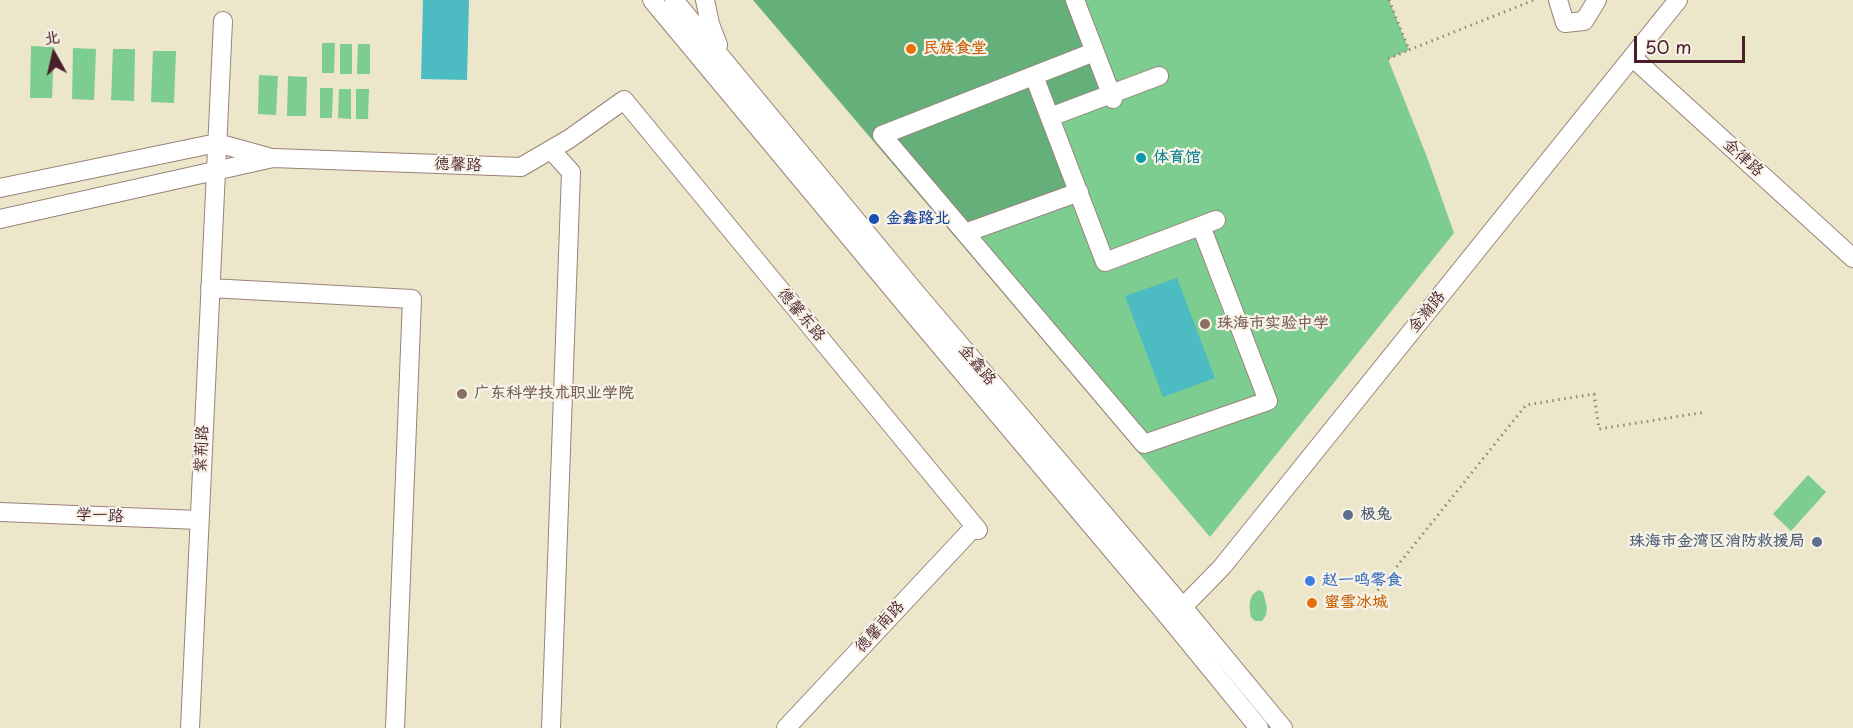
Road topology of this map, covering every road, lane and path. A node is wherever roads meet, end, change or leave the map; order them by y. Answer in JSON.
{"nodes":[{"id":1,"x":652,"y":0,"type":"edge"},
{"id":2,"x":674,"y":0,"type":"edge"},
{"id":3,"x":705,"y":0,"type":"edge"},
{"id":4,"x":1074,"y":0,"type":"edge"},
{"id":5,"x":1389,"y":0,"type":"edge"},
{"id":6,"x":1534,"y":0,"type":"edge"},
{"id":7,"x":1558,"y":0,"type":"edge"},
{"id":8,"x":1598,"y":0,"type":"edge"},
{"id":9,"x":1678,"y":0,"type":"edge"},
{"id":10,"x":223,"y":21,"type":"dead end"},
{"id":11,"x":1409,"y":50,"type":"junction"},
{"id":12,"x":1094,"y":52,"type":"junction"},
{"id":13,"x":1632,"y":57,"type":"junction"},
{"id":14,"x":1388,"y":59,"type":"dead end"},
{"id":15,"x":724,"y":60,"type":"junction"},
{"id":16,"x":1034,"y":76,"type":"junction"},
{"id":17,"x":1159,"y":76,"type":"dead end"},
{"id":18,"x":1112,"y":97,"type":"junction"},
{"id":19,"x":624,"y":100,"type":"joint"},
{"id":20,"x":1050,"y":117,"type":"junction"},
{"id":21,"x":217,"y":144,"type":"junction"},
{"id":22,"x":551,"y":150,"type":"junction"},
{"id":23,"x":273,"y":158,"type":"junction"},
{"id":24,"x":215,"y":170,"type":"junction"},
{"id":25,"x":0,"y":188,"type":"edge"},
{"id":26,"x":1079,"y":192,"type":"junction"},
{"id":27,"x":0,"y":219,"type":"edge"},
{"id":28,"x":965,"y":233,"type":"junction"},
{"id":29,"x":1853,"y":258,"type":"edge"},
{"id":30,"x":210,"y":288,"type":"junction"},
{"id":31,"x":1706,"y":412,"type":"dead end"},
{"id":32,"x":0,"y":512,"type":"edge"},
{"id":33,"x":199,"y":520,"type":"junction"},
{"id":34,"x":977,"y":528,"type":"joint"},
{"id":35,"x":1374,"y":595,"type":"dead end"},
{"id":36,"x":1176,"y":613,"type":"junction"},
{"id":37,"x":190,"y":728,"type":"edge"},
{"id":38,"x":395,"y":728,"type":"edge"},
{"id":39,"x":551,"y":728,"type":"edge"},
{"id":40,"x":786,"y":728,"type":"edge"},
{"id":41,"x":1259,"y":728,"type":"edge"},
{"id":42,"x":1283,"y":728,"type":"edge"}],
"edges":[{"from":1,"to":36,"type":"street","name":"金鑫路"},
{"from":2,"to":15,"type":"street","name":"金鑫路"},
{"from":3,"to":15,"type":"street"},
{"from":4,"to":12,"type":"street"},
{"from":5,"to":11,"type":"path"},
{"from":6,"to":11,"type":"path"},
{"from":7,"to":8,"type":"street"},
{"from":9,"to":13,"type":"street","name":"金瀚路"},
{"from":10,"to":21,"type":"street","name":"紫荊路"},
{"from":11,"to":14,"type":"path"},
{"from":12,"to":16,"type":"street"},
{"from":12,"to":18,"type":"street"},
{"from":13,"to":29,"type":"street","name":"金律路"},
{"from":13,"to":36,"type":"street","name":"金瀚路"},
{"from":15,"to":36,"type":"street","name":"金鑫路"},
{"from":16,"to":20,"type":"street"},
{"from":16,"to":28,"type":"street"},
{"from":17,"to":18,"type":"street"},
{"from":18,"to":20,"type":"street"},
{"from":19,"to":22,"type":"street","name":"德馨路"},
{"from":19,"to":34,"type":"street","name":"德馨东路"},
{"from":20,"to":26,"type":"street"},
{"from":21,"to":23,"type":"street","name":"德馨路"},
{"from":21,"to":24,"type":"street","name":"紫荊路"},
{"from":21,"to":25,"type":"street","name":"德馨路"},
{"from":22,"to":23,"type":"street","name":"德馨路"},
{"from":22,"to":39,"type":"street"},
{"from":23,"to":24,"type":"street","name":"德馨路"},
{"from":24,"to":27,"type":"street","name":"德馨路"},
{"from":24,"to":30,"type":"street","name":"紫荊路"},
{"from":26,"to":28,"type":"street"},
{"from":26,"to":28,"type":"street"},
{"from":30,"to":33,"type":"street","name":"紫荊路"},
{"from":30,"to":38,"type":"street"},
{"from":31,"to":35,"type":"path"},
{"from":32,"to":33,"type":"street","name":"学一路"},
{"from":33,"to":37,"type":"street","name":"紫荊路"},
{"from":34,"to":40,"type":"street","name":"德馨南路"},
{"from":36,"to":41,"type":"street","name":"金鑫路"},
{"from":36,"to":42,"type":"street","name":"金鑫路"}]}
